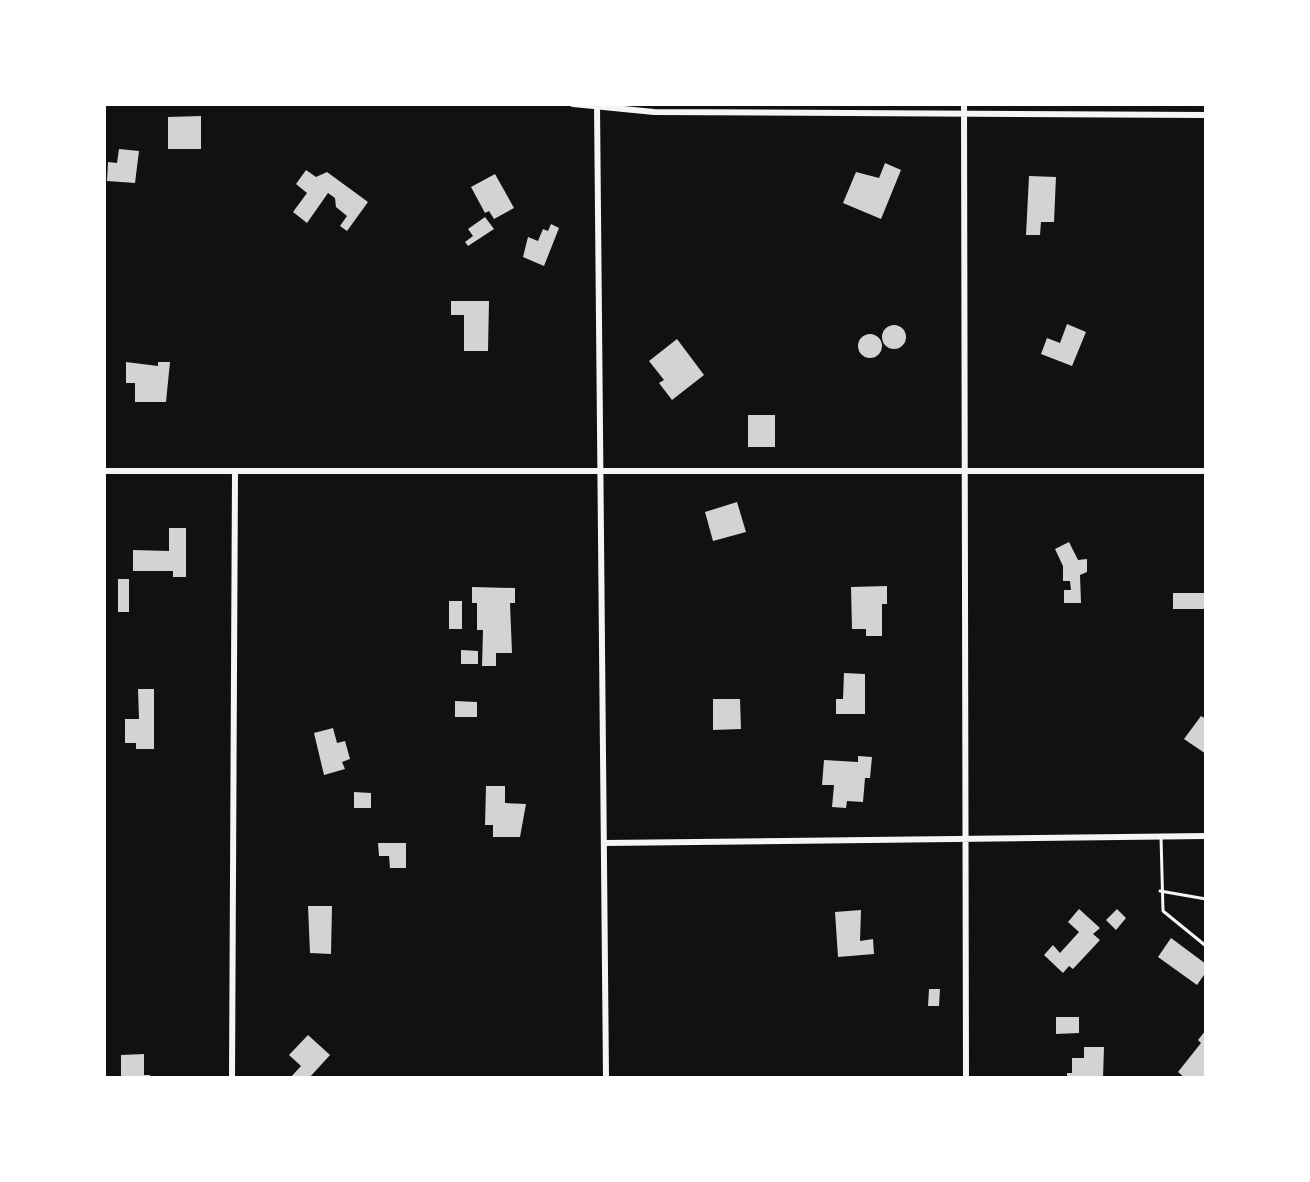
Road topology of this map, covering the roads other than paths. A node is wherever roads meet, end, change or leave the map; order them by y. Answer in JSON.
{"nodes":[{"id":1,"x":573,"y":104,"type":"edge"},
{"id":2,"x":964,"y":104,"type":"edge"},
{"id":3,"x":597,"y":105,"type":"edge"},
{"id":4,"x":964,"y":112,"type":"junction"},
{"id":5,"x":1206,"y":115,"type":"edge"},
{"id":6,"x":600,"y":468,"type":"junction"},
{"id":7,"x":104,"y":471,"type":"edge"},
{"id":8,"x":1206,"y":471,"type":"edge"},
{"id":9,"x":235,"y":472,"type":"junction"},
{"id":10,"x":965,"y":472,"type":"junction"},
{"id":11,"x":1206,"y":836,"type":"edge"},
{"id":12,"x":1161,"y":837,"type":"junction"},
{"id":13,"x":965,"y":838,"type":"junction"},
{"id":14,"x":605,"y":843,"type":"junction"},
{"id":15,"x":1160,"y":891,"type":"junction"},
{"id":16,"x":1206,"y":899,"type":"edge"},
{"id":17,"x":1206,"y":946,"type":"edge"},
{"id":18,"x":232,"y":1078,"type":"edge"},
{"id":19,"x":606,"y":1078,"type":"edge"},
{"id":20,"x":966,"y":1078,"type":"edge"}],
"edges":[{"from":1,"to":3,"type":"street"},
{"from":2,"to":4,"type":"street"},
{"from":3,"to":4,"type":"street"},
{"from":3,"to":6,"type":"street"},
{"from":4,"to":5,"type":"street"},
{"from":4,"to":10,"type":"street"},
{"from":6,"to":9,"type":"street"},
{"from":6,"to":10,"type":"street"},
{"from":6,"to":14,"type":"street"},
{"from":7,"to":9,"type":"street"},
{"from":8,"to":10,"type":"street"},
{"from":9,"to":18,"type":"street"},
{"from":10,"to":13,"type":"street"},
{"from":11,"to":12,"type":"street"},
{"from":12,"to":13,"type":"street"},
{"from":12,"to":15,"type":"lane"},
{"from":13,"to":14,"type":"street"},
{"from":13,"to":20,"type":"street"},
{"from":14,"to":19,"type":"street"},
{"from":15,"to":16,"type":"lane"},
{"from":15,"to":17,"type":"lane"}]}
